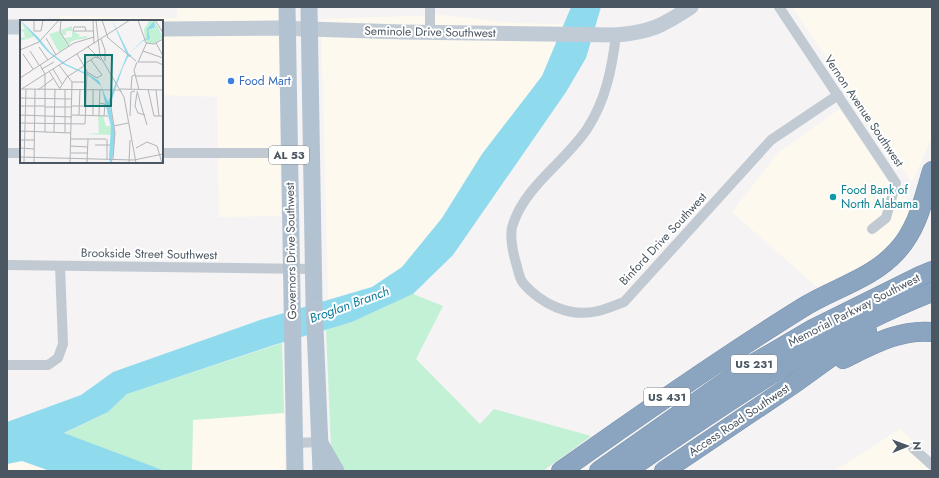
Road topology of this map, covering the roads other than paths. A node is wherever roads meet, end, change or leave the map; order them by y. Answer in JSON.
{"nodes":[{"id":1,"x":287,"y":7,"type":"edge"},
{"id":2,"x":309,"y":7,"type":"edge"},
{"id":3,"x":430,"y":7,"type":"edge"},
{"id":4,"x":691,"y":7,"type":"edge"},
{"id":5,"x":779,"y":7,"type":"edge"},
{"id":6,"x":7,"y":26,"type":"edge"},
{"id":7,"x":20,"y":27,"type":"edge"},
{"id":8,"x":287,"y":28,"type":"junction"},
{"id":9,"x":163,"y":29,"type":"edge"},
{"id":10,"x":309,"y":29,"type":"junction"},
{"id":11,"x":430,"y":32,"type":"junction"},
{"id":12,"x":616,"y":34,"type":"junction"},
{"id":13,"x":838,"y":95,"type":"junction"},
{"id":14,"x":7,"y":153,"type":"edge"},
{"id":15,"x":20,"y":153,"type":"edge"},
{"id":16,"x":163,"y":153,"type":"edge"},
{"id":17,"x":288,"y":153,"type":"junction"},
{"id":18,"x":311,"y":153,"type":"junction"},
{"id":19,"x":932,"y":171,"type":"edge"},
{"id":20,"x":872,"y":229,"type":"dead end"},
{"id":21,"x":7,"y":265,"type":"edge"},
{"id":22,"x":60,"y":266,"type":"junction"},
{"id":23,"x":291,"y":268,"type":"junction"},
{"id":24,"x":314,"y":269,"type":"junction"},
{"id":25,"x":926,"y":274,"type":"edge"},
{"id":26,"x":932,"y":292,"type":"edge"},
{"id":27,"x":906,"y":303,"type":"junction"},
{"id":28,"x":775,"y":325,"type":"junction"},
{"id":29,"x":932,"y":332,"type":"edge"},
{"id":30,"x":7,"y":365,"type":"edge"},
{"id":31,"x":795,"y":383,"type":"junction"},
{"id":32,"x":320,"y":442,"type":"junction"},
{"id":33,"x":294,"y":443,"type":"junction"},
{"id":34,"x":913,"y":448,"type":"dead end"},
{"id":35,"x":932,"y":465,"type":"edge"},
{"id":36,"x":295,"y":471,"type":"edge"},
{"id":37,"x":321,"y":471,"type":"edge"},
{"id":38,"x":336,"y":471,"type":"edge"},
{"id":39,"x":561,"y":471,"type":"edge"},
{"id":40,"x":599,"y":471,"type":"edge"},
{"id":41,"x":626,"y":471,"type":"edge"},
{"id":42,"x":664,"y":471,"type":"edge"}],
"edges":[{"from":1,"to":8,"type":"main road","name":"Governors Drive Southwest","number":"AL 53"},
{"from":2,"to":10,"type":"main road","name":"Governors Drive Southwest","number":"AL 53"},
{"from":3,"to":11,"type":"street"},
{"from":4,"to":12,"type":"street","name":"Seminole Drive Southwest"},
{"from":5,"to":13,"type":"street","name":"Vernon Avenue Southwest"},
{"from":6,"to":7,"type":"street"},
{"from":8,"to":9,"type":"street","name":"Seminole Drive Southwest"},
{"from":8,"to":10,"type":"street","name":"Seminole Drive Southwest"},
{"from":8,"to":17,"type":"main road","name":"Governors Drive Southwest","number":"AL 53"},
{"from":10,"to":11,"type":"street","name":"Seminole Drive Southwest"},
{"from":10,"to":18,"type":"main road","name":"Governors Drive Southwest","number":"AL 53"},
{"from":11,"to":12,"type":"street","name":"Seminole Drive Southwest"},
{"from":12,"to":13,"type":"street","name":"Binford Drive Southwest"},
{"from":13,"to":20,"type":"street","name":"Vernon Avenue Southwest"},
{"from":14,"to":15,"type":"street"},
{"from":16,"to":17,"type":"street"},
{"from":17,"to":18,"type":"street"},
{"from":17,"to":23,"type":"main road","name":"Governors Drive Southwest","number":"AL 53"},
{"from":18,"to":24,"type":"main road","name":"Governors Drive Southwest","number":"AL 53"},
{"from":19,"to":28,"type":"highway"},
{"from":21,"to":22,"type":"street","name":"Brookside Street Southwest"},
{"from":22,"to":23,"type":"street","name":"Brookside Street Southwest"},
{"from":22,"to":30,"type":"street"},
{"from":23,"to":24,"type":"street","name":"Brookside Street Southwest"},
{"from":23,"to":33,"type":"main road","name":"Governors Drive Southwest","number":"AL 53"},
{"from":24,"to":32,"type":"main road","name":"Governors Drive Southwest","number":"AL 53"},
{"from":25,"to":28,"type":"highway","number":"US 431"},
{"from":25,"to":40,"type":"highway","name":"Memorial Parkway Southwest","number":"US 231"},
{"from":26,"to":27,"type":"highway","name":"Memorial Parkway Southwest","number":"US 231"},
{"from":27,"to":31,"type":"highway"},
{"from":27,"to":41,"type":"highway","name":"Memorial Parkway Southwest","number":"US 231"},
{"from":28,"to":39,"type":"highway","number":"US 431"},
{"from":29,"to":31,"type":"highway"},
{"from":31,"to":42,"type":"highway","name":"Access Road Southwest"},
{"from":32,"to":33,"type":"street"},
{"from":32,"to":37,"type":"main road","name":"Governors Drive Southwest","number":"AL 53"},
{"from":32,"to":38,"type":"main road"},
{"from":33,"to":36,"type":"main road","name":"Governors Drive Southwest","number":"AL 53"},
{"from":34,"to":35,"type":"street"}]}
